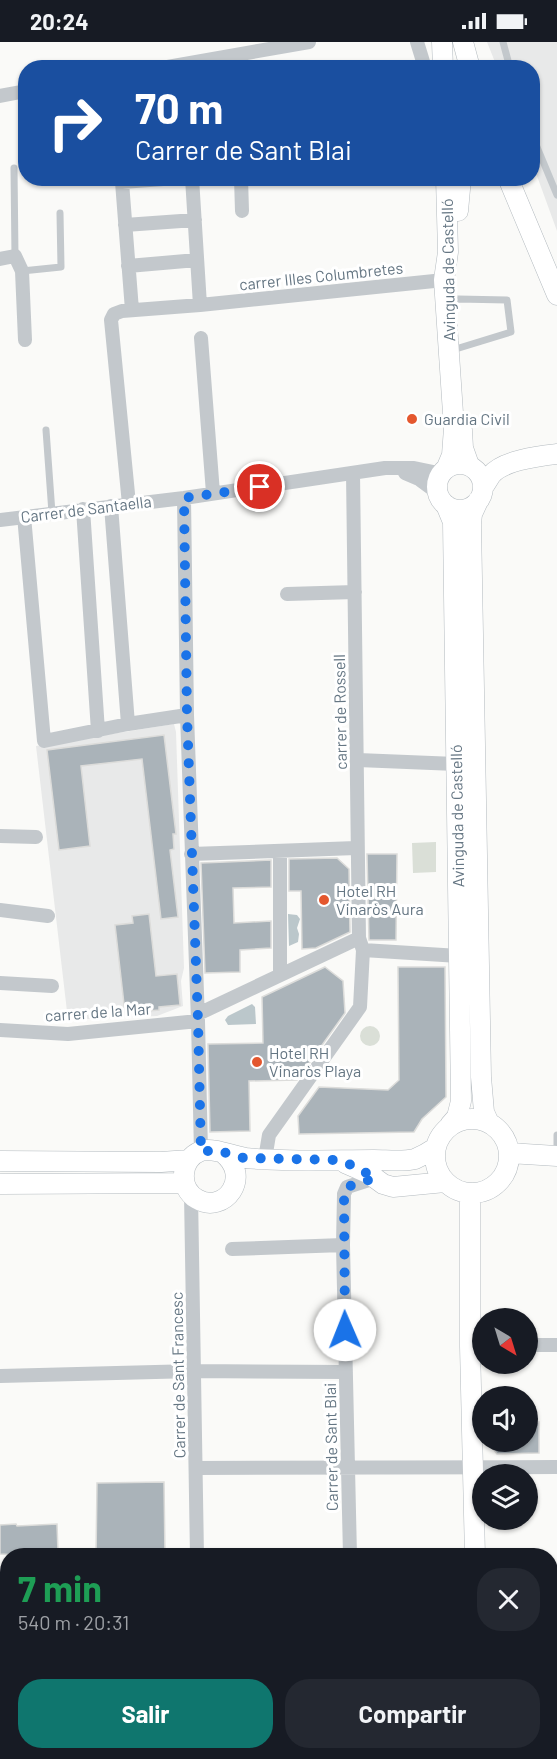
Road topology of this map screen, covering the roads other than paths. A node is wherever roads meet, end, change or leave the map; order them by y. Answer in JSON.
{"nodes":[{"id":1,"x":309,"y":42,"type":"edge"},
{"id":2,"x":417,"y":42,"type":"edge"},
{"id":3,"x":442,"y":42,"type":"edge"},
{"id":4,"x":463,"y":42,"type":"edge"},
{"id":5,"x":503,"y":42,"type":"edge"},
{"id":6,"x":207,"y":60,"type":"edge"},
{"id":7,"x":423,"y":60,"type":"edge"},
{"id":8,"x":443,"y":60,"type":"edge"},
{"id":9,"x":468,"y":60,"type":"edge"},
{"id":10,"x":508,"y":60,"type":"edge"},
{"id":11,"x":18,"y":93,"type":"edge"},
{"id":12,"x":0,"y":96,"type":"edge"},
{"id":13,"x":540,"y":154,"type":"edge"},
{"id":14,"x":14,"y":168,"type":"dead end"},
{"id":15,"x":122,"y":186,"type":"edge"},
{"id":16,"x":193,"y":186,"type":"edge"},
{"id":17,"x":241,"y":186,"type":"edge"},
{"id":18,"x":446,"y":186,"type":"edge"},
{"id":19,"x":460,"y":186,"type":"edge"},
{"id":20,"x":511,"y":186,"type":"edge"},
{"id":21,"x":557,"y":195,"type":"edge"},
{"id":22,"x":242,"y":211,"type":"dead end"},
{"id":23,"x":60,"y":213,"type":"dead end"},
{"id":24,"x":195,"y":220,"type":"junction"},
{"id":25,"x":125,"y":225,"type":"junction"},
{"id":26,"x":15,"y":256,"type":"junction"},
{"id":27,"x":0,"y":259,"type":"edge"},
{"id":28,"x":197,"y":260,"type":"junction"},
{"id":29,"x":128,"y":266,"type":"junction"},
{"id":30,"x":22,"y":271,"type":"junction"},
{"id":31,"x":444,"y":280,"type":"junction"},
{"id":32,"x":557,"y":295,"type":"edge"},
{"id":33,"x":452,"y":300,"type":"junction"},
{"id":34,"x":200,"y":305,"type":"junction"},
{"id":35,"x":132,"y":310,"type":"junction"},
{"id":36,"x":201,"y":338,"type":"dead end"},
{"id":37,"x":26,"y":340,"type":"dead end"},
{"id":38,"x":459,"y":348,"type":"junction"},
{"id":39,"x":46,"y":430,"type":"dead end"},
{"id":40,"x":557,"y":454,"type":"edge"},
{"id":41,"x":470,"y":465,"type":"junction"},
{"id":42,"x":502,"y":467,"type":"junction"},
{"id":43,"x":385,"y":468,"type":"junction"},
{"id":44,"x":445,"y":469,"type":"junction"},
{"id":45,"x":353,"y":473,"type":"junction"},
{"id":46,"x":213,"y":494,"type":"junction"},
{"id":47,"x":481,"y":494,"type":"junction"},
{"id":48,"x":184,"y":498,"type":"junction"},
{"id":49,"x":442,"y":499,"type":"junction"},
{"id":50,"x":129,"y":504,"type":"junction"},
{"id":51,"x":111,"y":506,"type":"junction"},
{"id":52,"x":83,"y":509,"type":"junction"},
{"id":53,"x":52,"y":513,"type":"junction"},
{"id":54,"x":24,"y":516,"type":"junction"},
{"id":55,"x":0,"y":520,"type":"edge"},
{"id":56,"x":355,"y":592,"type":"junction"},
{"id":57,"x":287,"y":594,"type":"dead end"},
{"id":58,"x":187,"y":715,"type":"junction"},
{"id":59,"x":128,"y":724,"type":"junction"},
{"id":60,"x":98,"y":731,"type":"junction"},
{"id":61,"x":358,"y":760,"type":"junction"},
{"id":62,"x":456,"y":764,"type":"junction"},
{"id":63,"x":0,"y":836,"type":"edge"},
{"id":64,"x":36,"y":837,"type":"dead end"},
{"id":65,"x":356,"y":848,"type":"junction"},
{"id":66,"x":280,"y":851,"type":"junction"},
{"id":67,"x":191,"y":854,"type":"junction"},
{"id":68,"x":0,"y":910,"type":"edge"},
{"id":69,"x":48,"y":916,"type":"dead end"},
{"id":70,"x":361,"y":944,"type":"junction"},
{"id":71,"x":459,"y":956,"type":"junction"},
{"id":72,"x":280,"y":973,"type":"junction"},
{"id":73,"x":0,"y":983,"type":"edge"},
{"id":74,"x":52,"y":986,"type":"dead end"},
{"id":75,"x":198,"y":1017,"type":"junction"},
{"id":76,"x":0,"y":1030,"type":"edge"},
{"id":77,"x":489,"y":1122,"type":"junction"},
{"id":78,"x":450,"y":1125,"type":"junction"},
{"id":79,"x":557,"y":1135,"type":"edge"},
{"id":80,"x":435,"y":1148,"type":"junction"},
{"id":81,"x":223,"y":1153,"type":"junction"},
{"id":82,"x":509,"y":1154,"type":"junction"},
{"id":83,"x":195,"y":1156,"type":"junction"},
{"id":84,"x":557,"y":1156,"type":"edge"},
{"id":85,"x":272,"y":1159,"type":"junction"},
{"id":86,"x":337,"y":1160,"type":"junction"},
{"id":87,"x":0,"y":1161,"type":"edge"},
{"id":88,"x":375,"y":1178,"type":"junction"},
{"id":89,"x":445,"y":1182,"type":"junction"},
{"id":90,"x":0,"y":1184,"type":"edge"},
{"id":91,"x":235,"y":1184,"type":"junction"},
{"id":92,"x":188,"y":1189,"type":"junction"},
{"id":93,"x":470,"y":1193,"type":"junction"},
{"id":94,"x":343,"y":1245,"type":"junction"},
{"id":95,"x":232,"y":1249,"type":"dead end"},
{"id":96,"x":475,"y":1308,"type":"edge"},
{"id":97,"x":538,"y":1345,"type":"edge"},
{"id":98,"x":557,"y":1345,"type":"edge"},
{"id":99,"x":194,"y":1371,"type":"junction"},
{"id":100,"x":346,"y":1372,"type":"junction"},
{"id":101,"x":476,"y":1374,"type":"edge"},
{"id":102,"x":0,"y":1376,"type":"edge"},
{"id":103,"x":474,"y":1464,"type":"edge"},
{"id":104,"x":472,"y":1467,"type":"edge"},
{"id":105,"x":538,"y":1467,"type":"edge"},
{"id":106,"x":557,"y":1467,"type":"edge"},
{"id":107,"x":196,"y":1468,"type":"junction"},
{"id":108,"x":348,"y":1469,"type":"junction"},
{"id":109,"x":475,"y":1530,"type":"edge"},
{"id":110,"x":197,"y":1548,"type":"edge"},
{"id":111,"x":350,"y":1548,"type":"edge"},
{"id":112,"x":475,"y":1548,"type":"edge"}],
"edges":[{"from":1,"to":6,"type":"street"},
{"from":2,"to":7,"type":"street"},
{"from":3,"to":8,"type":"street"},
{"from":4,"to":9,"type":"street"},
{"from":5,"to":10,"type":"lane"},
{"from":11,"to":12,"type":"street"},
{"from":13,"to":21,"type":"lane"},
{"from":14,"to":26,"type":"lane"},
{"from":15,"to":25,"type":"street"},
{"from":16,"to":24,"type":"street"},
{"from":17,"to":22,"type":"street"},
{"from":18,"to":31,"type":"street","name":"Avinguda de Castelló"},
{"from":19,"to":33,"type":"street","name":"Avinguda de Castelló"},
{"from":20,"to":32,"type":"street"},
{"from":23,"to":30,"type":"lane"},
{"from":24,"to":25,"type":"street"},
{"from":24,"to":28,"type":"street"},
{"from":25,"to":29,"type":"street"},
{"from":26,"to":27,"type":"street"},
{"from":26,"to":30,"type":"street"},
{"from":28,"to":29,"type":"street"},
{"from":28,"to":34,"type":"street"},
{"from":29,"to":35,"type":"street"},
{"from":30,"to":37,"type":"street"},
{"from":31,"to":33,"type":"street","name":"Avinguda de Castelló"},
{"from":31,"to":34,"type":"street","name":"carrer Illes Columbretes"},
{"from":33,"to":38,"type":"street","name":"Avinguda de Castelló"},
{"from":33,"to":38,"type":"lane"},
{"from":33,"to":44,"type":"street","name":"Avinguda de Castelló"},
{"from":34,"to":35,"type":"street","name":"carrer Illes Columbretes"},
{"from":35,"to":50,"type":"street"},
{"from":36,"to":46,"type":"street"},
{"from":38,"to":41,"type":"street","name":"Avinguda de Castelló"},
{"from":39,"to":53,"type":"lane"},
{"from":40,"to":42,"type":"street"},
{"from":41,"to":42,"type":"street"},
{"from":41,"to":44,"type":"street"},
{"from":41,"to":47,"type":"street"},
{"from":42,"to":47,"type":"street"},
{"from":43,"to":44,"type":"street","name":"Carrer de Santaella"},
{"from":43,"to":45,"type":"street","name":"Carrer de Santaella"},
{"from":43,"to":49,"type":"street","name":"Carrer de Santaella"},
{"from":44,"to":49,"type":"street"},
{"from":45,"to":46,"type":"street","name":"Carrer de Santaella"},
{"from":45,"to":56,"type":"street","name":"carrer de Rossell"},
{"from":46,"to":48,"type":"street","name":"Carrer de Santaella"},
{"from":47,"to":49,"type":"street"},
{"from":47,"to":77,"type":"street","name":"Avinguda de Castelló"},
{"from":48,"to":50,"type":"street","name":"Carrer de Santaella"},
{"from":48,"to":58,"type":"street"},
{"from":49,"to":62,"type":"street","name":"Avinguda de Castelló"},
{"from":50,"to":51,"type":"street","name":"Carrer de Santaella"},
{"from":51,"to":52,"type":"street","name":"Carrer de Santaella"},
{"from":51,"to":59,"type":"street"},
{"from":52,"to":53,"type":"street","name":"Carrer de Santaella"},
{"from":52,"to":60,"type":"street"},
{"from":53,"to":54,"type":"street","name":"Carrer de Santaella"},
{"from":54,"to":55,"type":"street","name":"Carrer de Santaella"},
{"from":54,"to":60,"type":"street"},
{"from":56,"to":57,"type":"street"},
{"from":56,"to":61,"type":"street","name":"carrer de Rossell"},
{"from":58,"to":59,"type":"street"},
{"from":58,"to":67,"type":"street"},
{"from":59,"to":60,"type":"street"},
{"from":61,"to":62,"type":"street"},
{"from":61,"to":65,"type":"street","name":"carrer de Rossell"},
{"from":62,"to":71,"type":"street","name":"Avinguda de Castelló"},
{"from":63,"to":64,"type":"street"},
{"from":65,"to":66,"type":"street"},
{"from":65,"to":70,"type":"street","name":"carrer de Rossell"},
{"from":66,"to":67,"type":"street"},
{"from":66,"to":72,"type":"street"},
{"from":67,"to":75,"type":"street"},
{"from":68,"to":69,"type":"street"},
{"from":70,"to":71,"type":"street","name":"carrer de la Mar"},
{"from":70,"to":72,"type":"street","name":"carrer de la Mar"},
{"from":70,"to":85,"type":"street","name":"carrer de Rossell"},
{"from":71,"to":78,"type":"street","name":"Avinguda de Castelló"},
{"from":72,"to":75,"type":"street","name":"carrer de la Mar"},
{"from":73,"to":74,"type":"street"},
{"from":75,"to":76,"type":"street","name":"carrer de la Mar"},
{"from":75,"to":83,"type":"street"},
{"from":77,"to":78,"type":"street"},
{"from":77,"to":82,"type":"street"},
{"from":78,"to":80,"type":"street"},
{"from":79,"to":84,"type":"lane"},
{"from":80,"to":86,"type":"street"},
{"from":80,"to":89,"type":"street"},
{"from":81,"to":83,"type":"street"},
{"from":81,"to":85,"type":"street"},
{"from":81,"to":91,"type":"street"},
{"from":82,"to":84,"type":"street"},
{"from":82,"to":93,"type":"street"},
{"from":83,"to":87,"type":"street"},
{"from":83,"to":92,"type":"street"},
{"from":85,"to":86,"type":"street"},
{"from":85,"to":91,"type":"street"},
{"from":86,"to":88,"type":"street"},
{"from":88,"to":89,"type":"street"},
{"from":88,"to":94,"type":"street","name":"Carrer de Sant Blai"},
{"from":89,"to":93,"type":"street"},
{"from":90,"to":92,"type":"street"},
{"from":91,"to":92,"type":"street"},
{"from":92,"to":99,"type":"street","name":"Carrer de Sant Francesc"},
{"from":93,"to":96,"type":"street"},
{"from":94,"to":95,"type":"street"},
{"from":94,"to":100,"type":"street","name":"Carrer de Sant Blai"},
{"from":97,"to":98,"type":"street"},
{"from":99,"to":100,"type":"street"},
{"from":99,"to":102,"type":"street"},
{"from":99,"to":107,"type":"street","name":"Carrer de Sant Francesc"},
{"from":100,"to":108,"type":"street","name":"Carrer de Sant Blai"},
{"from":101,"to":103,"type":"street"},
{"from":104,"to":108,"type":"street"},
{"from":105,"to":106,"type":"street"},
{"from":107,"to":108,"type":"street"},
{"from":107,"to":110,"type":"street","name":"Carrer de Sant Francesc"},
{"from":108,"to":111,"type":"street","name":"Carrer de Sant Blai"},
{"from":109,"to":112,"type":"street"}]}
